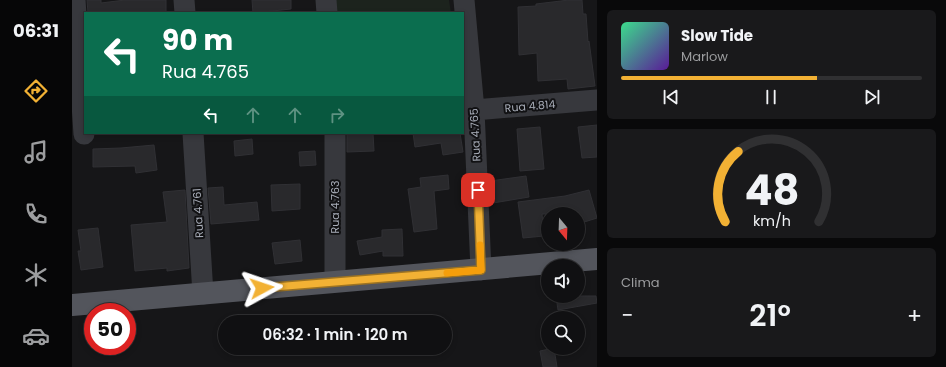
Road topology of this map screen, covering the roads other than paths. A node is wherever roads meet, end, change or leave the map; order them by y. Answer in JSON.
{"nodes":[{"id":1,"x":75,"y":0,"type":"edge"},
{"id":2,"x":184,"y":0,"type":"edge"},
{"id":3,"x":326,"y":0,"type":"edge"},
{"id":4,"x":464,"y":0,"type":"edge"},
{"id":5,"x":185,"y":12,"type":"edge"},
{"id":6,"x":327,"y":12,"type":"edge"},
{"id":7,"x":597,"y":100,"type":"edge"},
{"id":8,"x":469,"y":108,"type":"edge"},
{"id":9,"x":83,"y":134,"type":"edge"},
{"id":10,"x":193,"y":134,"type":"edge"},
{"id":11,"x":335,"y":134,"type":"edge"},
{"id":12,"x":597,"y":259,"type":"edge"},
{"id":13,"x":481,"y":270,"type":"junction"},
{"id":14,"x":335,"y":282,"type":"junction"},
{"id":15,"x":203,"y":294,"type":"junction"},
{"id":16,"x":72,"y":306,"type":"edge"}],
"edges":[{"from":1,"to":9,"type":"street"},
{"from":2,"to":5,"type":"street"},
{"from":3,"to":6,"type":"street"},
{"from":4,"to":8,"type":"street","name":"Rua 4.765"},
{"from":7,"to":8,"type":"street","name":"Rua 4.814"},
{"from":8,"to":13,"type":"street","name":"Rua 4.765"},
{"from":10,"to":15,"type":"street","name":"Rua 4.761"},
{"from":11,"to":14,"type":"street","name":"Rua 4.763"},
{"from":12,"to":13,"type":"main road"},
{"from":13,"to":14,"type":"main road"},
{"from":14,"to":15,"type":"main road"},
{"from":15,"to":16,"type":"main road"}]}
